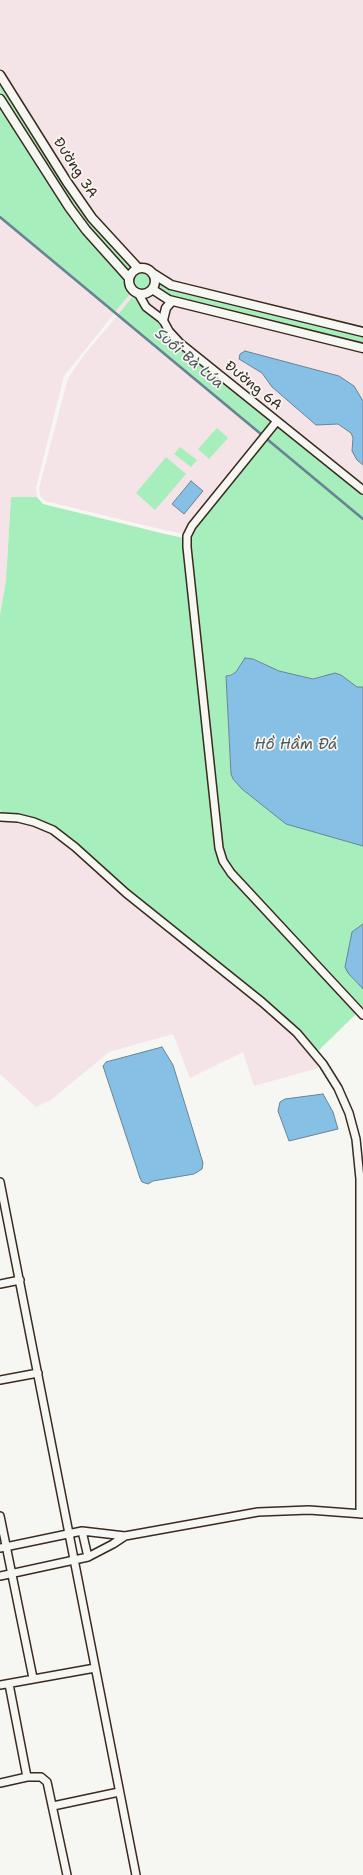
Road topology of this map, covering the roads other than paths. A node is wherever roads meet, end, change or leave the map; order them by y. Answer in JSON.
{"nodes":[{"id":1,"x":0,"y":75,"type":"edge"},
{"id":2,"x":0,"y":99,"type":"edge"},
{"id":3,"x":138,"y":268,"type":"junction"},
{"id":4,"x":152,"y":273,"type":"junction"},
{"id":5,"x":129,"y":278,"type":"junction"},
{"id":6,"x":152,"y":289,"type":"junction"},
{"id":7,"x":138,"y":293,"type":"junction"},
{"id":8,"x":172,"y":301,"type":"junction"},
{"id":9,"x":163,"y":320,"type":"junction"},
{"id":10,"x":363,"y":332,"type":"edge"},
{"id":11,"x":363,"y":348,"type":"edge"},
{"id":12,"x":277,"y":421,"type":"junction"},
{"id":13,"x":363,"y":490,"type":"edge"},
{"id":14,"x":0,"y":817,"type":"edge"},
{"id":15,"x":363,"y":1015,"type":"edge"},
{"id":16,"x":0,"y":1182,"type":"edge"},
{"id":17,"x":20,"y":1280,"type":"junction"},
{"id":18,"x":0,"y":1284,"type":"edge"},
{"id":19,"x":38,"y":1373,"type":"junction"},
{"id":20,"x":0,"y":1380,"type":"edge"},
{"id":21,"x":362,"y":1514,"type":"edge"},
{"id":22,"x":0,"y":1516,"type":"edge"},
{"id":23,"x":82,"y":1531,"type":"junction"},
{"id":24,"x":69,"y":1534,"type":"junction"},
{"id":25,"x":125,"y":1536,"type":"junction"},
{"id":26,"x":3,"y":1548,"type":"edge"},
{"id":27,"x":88,"y":1557,"type":"junction"},
{"id":28,"x":74,"y":1561,"type":"junction"},
{"id":29,"x":11,"y":1574,"type":"junction"},
{"id":30,"x":0,"y":1576,"type":"edge"},
{"id":31,"x":95,"y":1668,"type":"junction"},
{"id":32,"x":33,"y":1678,"type":"junction"},
{"id":33,"x":9,"y":1684,"type":"junction"},
{"id":34,"x":0,"y":1685,"type":"edge"},
{"id":35,"x":27,"y":1778,"type":"junction"},
{"id":36,"x":0,"y":1783,"type":"edge"},
{"id":37,"x":119,"y":1792,"type":"junction"},
{"id":38,"x":53,"y":1806,"type":"junction"},
{"id":39,"x":67,"y":1875,"type":"edge"},
{"id":40,"x":136,"y":1875,"type":"edge"}],
"edges":[{"from":1,"to":3,"type":"street","name":"Đường 3A"},
{"from":2,"to":5,"type":"street","name":"Đường 3A"},
{"from":3,"to":4,"type":"street"},
{"from":3,"to":5,"type":"street"},
{"from":4,"to":6,"type":"street"},
{"from":4,"to":10,"type":"street"},
{"from":5,"to":7,"type":"street"},
{"from":6,"to":7,"type":"street"},
{"from":6,"to":8,"type":"street"},
{"from":7,"to":9,"type":"street","name":"Đường 6A"},
{"from":8,"to":9,"type":"street"},
{"from":8,"to":11,"type":"street"},
{"from":9,"to":12,"type":"street","name":"Đường 6A"},
{"from":12,"to":13,"type":"street","name":"Đường 6A"},
{"from":12,"to":15,"type":"street"},
{"from":14,"to":21,"type":"street"},
{"from":16,"to":17,"type":"street"},
{"from":17,"to":18,"type":"street"},
{"from":17,"to":19,"type":"street"},
{"from":19,"to":20,"type":"street"},
{"from":19,"to":24,"type":"street"},
{"from":21,"to":25,"type":"street"},
{"from":22,"to":26,"type":"street"},
{"from":23,"to":24,"type":"street"},
{"from":23,"to":25,"type":"street"},
{"from":23,"to":27,"type":"street"},
{"from":24,"to":26,"type":"street"},
{"from":24,"to":28,"type":"street"},
{"from":25,"to":27,"type":"street"},
{"from":26,"to":29,"type":"street"},
{"from":27,"to":28,"type":"street"},
{"from":28,"to":29,"type":"street"},
{"from":28,"to":31,"type":"street"},
{"from":29,"to":30,"type":"street"},
{"from":29,"to":32,"type":"street"},
{"from":31,"to":32,"type":"street"},
{"from":31,"to":37,"type":"street"},
{"from":32,"to":33,"type":"street"},
{"from":33,"to":34,"type":"street"},
{"from":33,"to":35,"type":"street"},
{"from":35,"to":36,"type":"street"},
{"from":35,"to":38,"type":"street"},
{"from":37,"to":38,"type":"street"},
{"from":37,"to":40,"type":"street"},
{"from":38,"to":39,"type":"street"}]}
